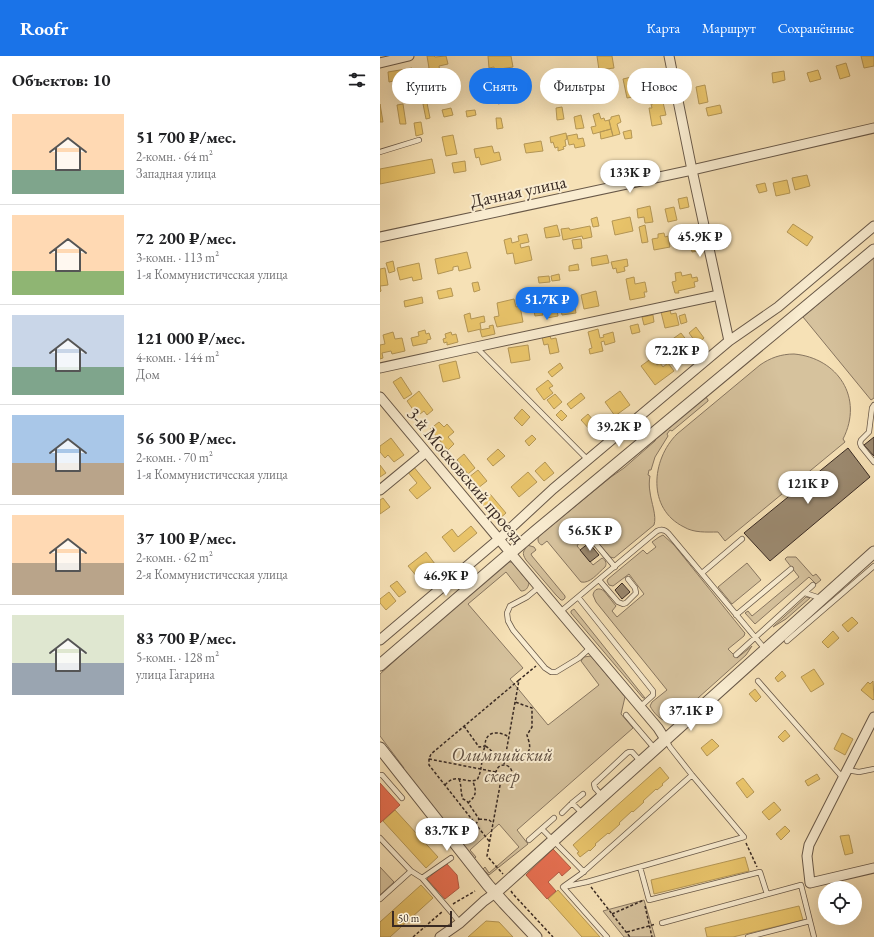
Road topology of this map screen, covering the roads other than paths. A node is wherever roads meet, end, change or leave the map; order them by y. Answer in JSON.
{"nodes":[{"id":1,"x":409,"y":56,"type":"edge"},
{"id":2,"x":670,"y":56,"type":"edge"},
{"id":3,"x":380,"y":63,"type":"edge"},
{"id":4,"x":874,"y":128,"type":"edge"},
{"id":5,"x":419,"y":140,"type":"dead end"},
{"id":6,"x":380,"y":152,"type":"edge"},
{"id":7,"x":692,"y":170,"type":"junction"},
{"id":8,"x":874,"y":226,"type":"edge"},
{"id":9,"x":380,"y":237,"type":"edge"},
{"id":10,"x":874,"y":250,"type":"edge"},
{"id":11,"x":719,"y":295,"type":"junction"},
{"id":12,"x":729,"y":341,"type":"junction"},
{"id":13,"x":476,"y":347,"type":"junction"},
{"id":14,"x":380,"y":368,"type":"edge"},
{"id":15,"x":380,"y":396,"type":"edge"},
{"id":16,"x":874,"y":405,"type":"edge"},
{"id":17,"x":426,"y":452,"type":"junction"},
{"id":18,"x":588,"y":460,"type":"junction"},
{"id":19,"x":874,"y":462,"type":"edge"},
{"id":20,"x":380,"y":490,"type":"edge"},
{"id":21,"x":590,"y":537,"type":"dead end"},
{"id":22,"x":499,"y":539,"type":"junction"},
{"id":23,"x":742,"y":539,"type":"dead end"},
{"id":24,"x":874,"y":552,"type":"edge"},
{"id":25,"x":510,"y":553,"type":"junction"},
{"id":26,"x":874,"y":566,"type":"edge"},
{"id":27,"x":615,"y":567,"type":"junction"},
{"id":28,"x":791,"y":569,"type":"dead end"},
{"id":29,"x":702,"y":573,"type":"junction"},
{"id":30,"x":628,"y":579,"type":"dead end"},
{"id":31,"x":599,"y":580,"type":"junction"},
{"id":32,"x":814,"y":585,"type":"dead end"},
{"id":33,"x":539,"y":587,"type":"junction"},
{"id":34,"x":805,"y":593,"type":"junction"},
{"id":35,"x":578,"y":597,"type":"junction"},
{"id":36,"x":822,"y":598,"type":"junction"},
{"id":37,"x":560,"y":612,"type":"junction"},
{"id":38,"x":736,"y":615,"type":"junction"},
{"id":39,"x":755,"y":638,"type":"junction"},
{"id":40,"x":380,"y":640,"type":"edge"},
{"id":41,"x":787,"y":641,"type":"dead end"},
{"id":42,"x":590,"y":648,"type":"junction"},
{"id":43,"x":765,"y":650,"type":"junction"},
{"id":44,"x":736,"y":655,"type":"dead end"},
{"id":45,"x":380,"y":665,"type":"edge"},
{"id":46,"x":758,"y":681,"type":"dead end"},
{"id":47,"x":640,"y":707,"type":"junction"},
{"id":48,"x":626,"y":715,"type":"dead end"},
{"id":49,"x":874,"y":717,"type":"edge"},
{"id":50,"x":665,"y":739,"type":"junction"},
{"id":51,"x":655,"y":749,"type":"junction"},
{"id":52,"x":382,"y":753,"type":"edge"},
{"id":53,"x":641,"y":762,"type":"junction"},
{"id":54,"x":874,"y":769,"type":"edge"},
{"id":55,"x":845,"y":774,"type":"junction"},
{"id":56,"x":380,"y":775,"type":"edge"},
{"id":57,"x":692,"y":775,"type":"junction"},
{"id":58,"x":583,"y":794,"type":"dead end"},
{"id":59,"x":602,"y":796,"type":"junction"},
{"id":60,"x":402,"y":798,"type":"dead end"},
{"id":61,"x":572,"y":803,"type":"junction"},
{"id":62,"x":562,"y":813,"type":"dead end"},
{"id":63,"x":583,"y":814,"type":"junction"},
{"id":64,"x":554,"y":818,"type":"dead end"},
{"id":65,"x":542,"y":829,"type":"junction"},
{"id":66,"x":380,"y":838,"type":"edge"},
{"id":67,"x":529,"y":840,"type":"dead end"},
{"id":68,"x":553,"y":841,"type":"junction"},
{"id":69,"x":451,"y":858,"type":"dead end"},
{"id":70,"x":640,"y":867,"type":"junction"},
{"id":71,"x":874,"y":868,"type":"edge"},
{"id":72,"x":411,"y":871,"type":"junction"},
{"id":73,"x":584,"y":872,"type":"junction"},
{"id":74,"x":422,"y":878,"type":"junction"},
{"id":75,"x":563,"y":887,"type":"junction"},
{"id":76,"x":495,"y":893,"type":"junction"},
{"id":77,"x":767,"y":894,"type":"junction"},
{"id":78,"x":380,"y":899,"type":"edge"},
{"id":79,"x":810,"y":921,"type":"junction"},
{"id":80,"x":460,"y":923,"type":"junction"},
{"id":81,"x":662,"y":923,"type":"road end"},
{"id":82,"x":440,"y":937,"type":"edge"},
{"id":83,"x":536,"y":937,"type":"edge"},
{"id":84,"x":607,"y":937,"type":"edge"},
{"id":85,"x":748,"y":937,"type":"edge"},
{"id":86,"x":814,"y":937,"type":"edge"}],
"edges":[{"from":1,"to":3,"type":"street"},
{"from":2,"to":7,"type":"street"},
{"from":4,"to":7,"type":"street","name":"Дачная улица"},
{"from":5,"to":6,"type":"lane"},
{"from":7,"to":9,"type":"street","name":"Дачная улица"},
{"from":7,"to":11,"type":"street"},
{"from":8,"to":12,"type":"street"},
{"from":10,"to":25,"type":"street"},
{"from":11,"to":12,"type":"street"},
{"from":11,"to":13,"type":"street"},
{"from":12,"to":18,"type":"street"},
{"from":13,"to":14,"type":"street"},
{"from":13,"to":18,"type":"lane"},
{"from":15,"to":17,"type":"street","name":"3-й Московский проезд"},
{"from":16,"to":19,"type":"lane"},
{"from":17,"to":20,"type":"street"},
{"from":17,"to":22,"type":"street","name":"3-й Московский проезд"},
{"from":18,"to":22,"type":"street"},
{"from":21,"to":27,"type":"lane"},
{"from":22,"to":25,"type":"street","name":"3-й Московский проезд"},
{"from":22,"to":40,"type":"street"},
{"from":23,"to":29,"type":"lane"},
{"from":24,"to":36,"type":"street"},
{"from":25,"to":33,"type":"street","name":"3-й Московский проезд"},
{"from":25,"to":45,"type":"street"},
{"from":26,"to":41,"type":"lane"},
{"from":27,"to":29,"type":"lane"},
{"from":27,"to":31,"type":"lane"},
{"from":28,"to":38,"type":"lane"},
{"from":29,"to":38,"type":"lane"},
{"from":30,"to":31,"type":"lane"},
{"from":31,"to":35,"type":"lane"},
{"from":32,"to":34,"type":"lane"},
{"from":33,"to":37,"type":"street","name":"3-й Московский проезд"},
{"from":33,"to":42,"type":"lane"},
{"from":34,"to":36,"type":"lane"},
{"from":34,"to":39,"type":"lane"},
{"from":35,"to":37,"type":"lane"},
{"from":35,"to":47,"type":"lane"},
{"from":36,"to":43,"type":"street"},
{"from":37,"to":42,"type":"street","name":"3-й Московский проезд"},
{"from":38,"to":39,"type":"lane"},
{"from":39,"to":43,"type":"lane"},
{"from":39,"to":44,"type":"lane"},
{"from":42,"to":47,"type":"street","name":"3-й Московский проезд"},
{"from":43,"to":50,"type":"street"},
{"from":46,"to":55,"type":"lane"},
{"from":47,"to":50,"type":"street","name":"3-й Московский проезд"},
{"from":48,"to":51,"type":"lane"},
{"from":49,"to":55,"type":"street"},
{"from":50,"to":51,"type":"street"},
{"from":50,"to":57,"type":"lane"},
{"from":51,"to":53,"type":"street"},
{"from":52,"to":76,"type":"street"},
{"from":53,"to":59,"type":"street"},
{"from":53,"to":59,"type":"lane"},
{"from":54,"to":55,"type":"lane"},
{"from":55,"to":71,"type":"street"},
{"from":56,"to":60,"type":"lane"},
{"from":57,"to":70,"type":"lane"},
{"from":57,"to":73,"type":"lane"},
{"from":58,"to":61,"type":"lane"},
{"from":59,"to":63,"type":"street"},
{"from":61,"to":62,"type":"lane"},
{"from":61,"to":63,"type":"lane"},
{"from":63,"to":68,"type":"street"},
{"from":64,"to":65,"type":"lane"},
{"from":65,"to":67,"type":"lane"},
{"from":65,"to":68,"type":"lane"},
{"from":66,"to":72,"type":"lane"},
{"from":68,"to":73,"type":"lane"},
{"from":68,"to":76,"type":"street"},
{"from":69,"to":74,"type":"lane"},
{"from":70,"to":75,"type":"lane"},
{"from":70,"to":77,"type":"lane"},
{"from":72,"to":74,"type":"lane"},
{"from":72,"to":78,"type":"lane"},
{"from":73,"to":75,"type":"lane"},
{"from":74,"to":80,"type":"lane"},
{"from":75,"to":84,"type":"lane"},
{"from":76,"to":80,"type":"street"},
{"from":76,"to":83,"type":"street"},
{"from":77,"to":79,"type":"lane"},
{"from":77,"to":81,"type":"lane"},
{"from":79,"to":85,"type":"lane"},
{"from":79,"to":86,"type":"lane"},
{"from":80,"to":82,"type":"street"}]}
